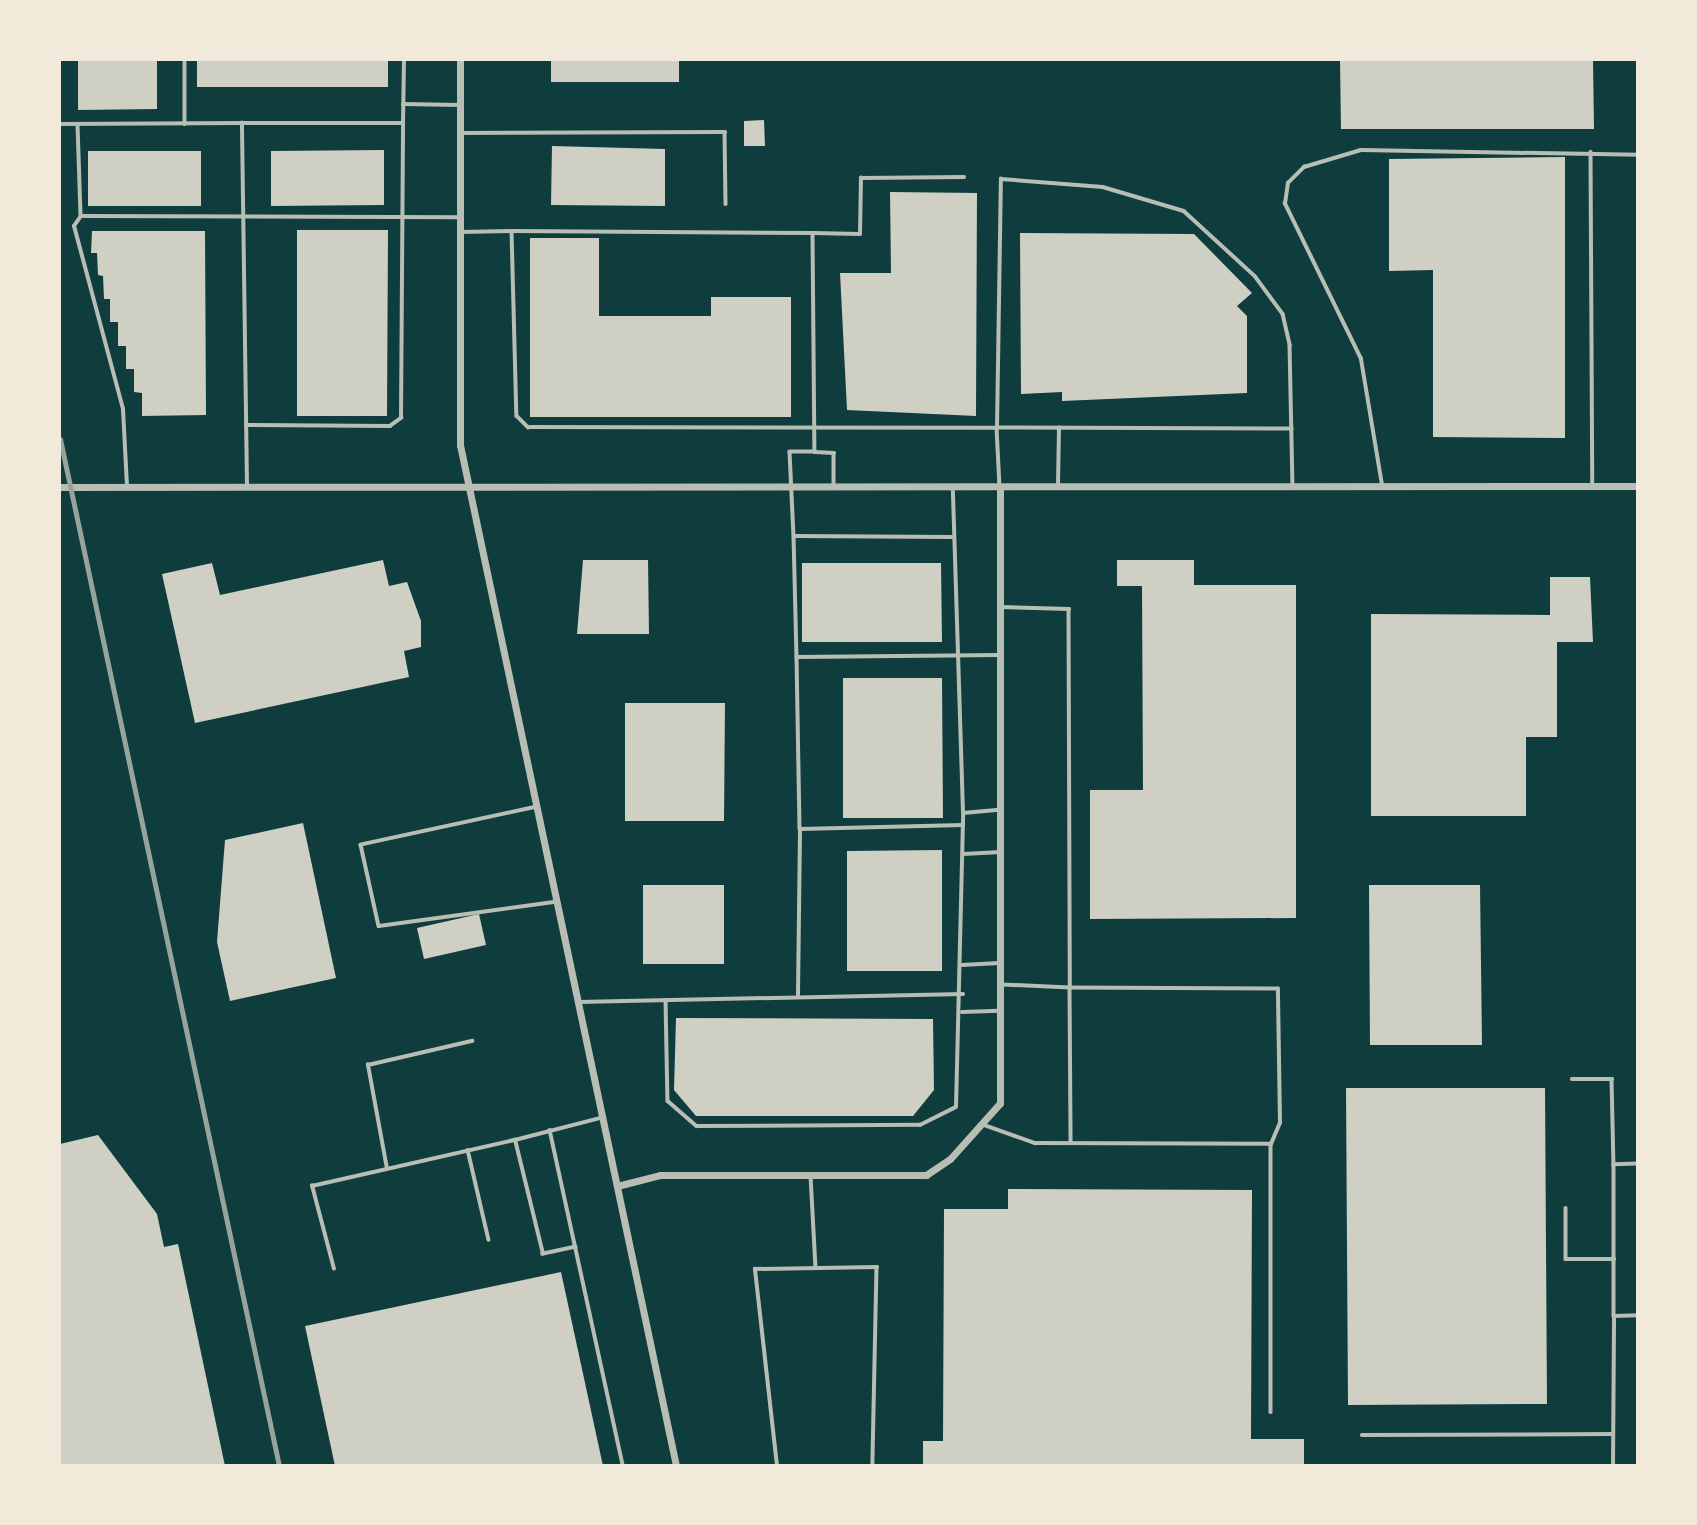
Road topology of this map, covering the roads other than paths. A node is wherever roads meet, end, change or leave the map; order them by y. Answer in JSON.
{"nodes":[{"id":1,"x":185,"y":60,"type":"edge"},
{"id":2,"x":404,"y":60,"type":"edge"},
{"id":3,"x":460,"y":60,"type":"edge"},
{"id":4,"x":403,"y":104,"type":"junction"},
{"id":5,"x":460,"y":105,"type":"junction"},
{"id":6,"x":242,"y":123,"type":"junction"},
{"id":7,"x":403,"y":123,"type":"junction"},
{"id":8,"x":60,"y":124,"type":"edge"},
{"id":9,"x":185,"y":124,"type":"junction"},
{"id":10,"x":79,"y":125,"type":"junction"},
{"id":11,"x":460,"y":133,"type":"junction"},
{"id":12,"x":1591,"y":152,"type":"junction"},
{"id":13,"x":1637,"y":155,"type":"edge"},
{"id":14,"x":964,"y":177,"type":"dead end"},
{"id":15,"x":726,"y":204,"type":"dead end"},
{"id":16,"x":243,"y":215,"type":"junction"},
{"id":17,"x":81,"y":216,"type":"junction"},
{"id":18,"x":403,"y":216,"type":"junction"},
{"id":19,"x":460,"y":217,"type":"junction"},
{"id":20,"x":512,"y":230,"type":"junction"},
{"id":21,"x":460,"y":232,"type":"junction"},
{"id":22,"x":813,"y":233,"type":"junction"},
{"id":23,"x":246,"y":425,"type":"junction"},
{"id":24,"x":817,"y":427,"type":"junction"},
{"id":25,"x":997,"y":428,"type":"junction"},
{"id":26,"x":1059,"y":428,"type":"junction"},
{"id":27,"x":1292,"y":429,"type":"junction"},
{"id":28,"x":815,"y":453,"type":"junction"},
{"id":29,"x":953,"y":486,"type":"junction"},
{"id":30,"x":1382,"y":486,"type":"junction"},
{"id":31,"x":1593,"y":486,"type":"junction"},
{"id":32,"x":1637,"y":486,"type":"edge"},
{"id":33,"x":60,"y":487,"type":"edge"},
{"id":34,"x":792,"y":487,"type":"junction"},
{"id":35,"x":835,"y":487,"type":"junction"},
{"id":36,"x":1000,"y":487,"type":"junction"},
{"id":37,"x":1058,"y":487,"type":"junction"},
{"id":38,"x":1293,"y":487,"type":"junction"},
{"id":39,"x":127,"y":488,"type":"junction"},
{"id":40,"x":247,"y":488,"type":"junction"},
{"id":41,"x":469,"y":488,"type":"junction"},
{"id":42,"x":794,"y":536,"type":"junction"},
{"id":43,"x":953,"y":537,"type":"junction"},
{"id":44,"x":1001,"y":607,"type":"junction"},
{"id":45,"x":1001,"y":655,"type":"junction"},
{"id":46,"x":959,"y":656,"type":"junction"},
{"id":47,"x":797,"y":657,"type":"junction"},
{"id":48,"x":537,"y":807,"type":"junction"},
{"id":49,"x":1002,"y":810,"type":"junction"},
{"id":50,"x":963,"y":813,"type":"junction"},
{"id":51,"x":963,"y":825,"type":"junction"},
{"id":52,"x":800,"y":829,"type":"junction"},
{"id":53,"x":1003,"y":852,"type":"junction"},
{"id":54,"x":963,"y":854,"type":"junction"},
{"id":55,"x":556,"y":902,"type":"junction"},
{"id":56,"x":1003,"y":963,"type":"junction"},
{"id":57,"x":962,"y":965,"type":"junction"},
{"id":58,"x":1003,"y":985,"type":"junction"},
{"id":59,"x":1070,"y":988,"type":"junction"},
{"id":60,"x":963,"y":993,"type":"junction"},
{"id":61,"x":798,"y":995,"type":"junction"},
{"id":62,"x":666,"y":1000,"type":"junction"},
{"id":63,"x":578,"y":1002,"type":"junction"},
{"id":64,"x":1003,"y":1011,"type":"junction"},
{"id":65,"x":962,"y":1012,"type":"junction"},
{"id":66,"x":472,"y":1041,"type":"dead end"},
{"id":67,"x":1572,"y":1079,"type":"dead end"},
{"id":68,"x":602,"y":1118,"type":"junction"},
{"id":69,"x":984,"y":1125,"type":"junction"},
{"id":70,"x":551,"y":1130,"type":"junction"},
{"id":71,"x":514,"y":1140,"type":"junction"},
{"id":72,"x":1071,"y":1142,"type":"junction"},
{"id":73,"x":1270,"y":1143,"type":"junction"},
{"id":74,"x":468,"y":1150,"type":"junction"},
{"id":75,"x":1637,"y":1164,"type":"edge"},
{"id":76,"x":1614,"y":1165,"type":"junction"},
{"id":77,"x":387,"y":1169,"type":"junction"},
{"id":78,"x":811,"y":1176,"type":"junction"},
{"id":79,"x":617,"y":1186,"type":"junction"},
{"id":80,"x":1566,"y":1208,"type":"dead end"},
{"id":81,"x":489,"y":1240,"type":"dead end"},
{"id":82,"x":576,"y":1247,"type":"junction"},
{"id":83,"x":1614,"y":1259,"type":"junction"},
{"id":84,"x":816,"y":1268,"type":"junction"},
{"id":85,"x":334,"y":1269,"type":"dead end"},
{"id":86,"x":1637,"y":1315,"type":"edge"},
{"id":87,"x":1614,"y":1316,"type":"junction"},
{"id":88,"x":1271,"y":1412,"type":"dead end"},
{"id":89,"x":1613,"y":1434,"type":"junction"},
{"id":90,"x":1362,"y":1435,"type":"dead end"},
{"id":91,"x":623,"y":1465,"type":"edge"},
{"id":92,"x":676,"y":1465,"type":"edge"},
{"id":93,"x":777,"y":1465,"type":"edge"},
{"id":94,"x":873,"y":1465,"type":"edge"},
{"id":95,"x":1613,"y":1465,"type":"edge"}],
"edges":[{"from":1,"to":9,"type":"lane"},
{"from":2,"to":4,"type":"lane"},
{"from":3,"to":5,"type":"street"},
{"from":4,"to":5,"type":"lane"},
{"from":4,"to":7,"type":"lane"},
{"from":5,"to":11,"type":"street"},
{"from":6,"to":7,"type":"lane"},
{"from":6,"to":9,"type":"lane"},
{"from":6,"to":16,"type":"lane"},
{"from":7,"to":18,"type":"lane"},
{"from":8,"to":10,"type":"lane"},
{"from":9,"to":10,"type":"lane"},
{"from":10,"to":17,"type":"lane"},
{"from":11,"to":15,"type":"lane"},
{"from":11,"to":19,"type":"street"},
{"from":12,"to":13,"type":"lane"},
{"from":12,"to":30,"type":"lane"},
{"from":12,"to":31,"type":"lane"},
{"from":14,"to":22,"type":"lane"},
{"from":16,"to":17,"type":"lane"},
{"from":16,"to":18,"type":"lane"},
{"from":16,"to":23,"type":"lane"},
{"from":17,"to":39,"type":"lane"},
{"from":18,"to":19,"type":"lane"},
{"from":18,"to":23,"type":"lane"},
{"from":19,"to":21,"type":"street"},
{"from":20,"to":21,"type":"lane"},
{"from":20,"to":22,"type":"lane"},
{"from":20,"to":24,"type":"lane"},
{"from":21,"to":41,"type":"street"},
{"from":22,"to":24,"type":"lane"},
{"from":23,"to":40,"type":"lane"},
{"from":24,"to":25,"type":"lane"},
{"from":24,"to":28,"type":"lane"},
{"from":25,"to":26,"type":"lane"},
{"from":25,"to":27,"type":"lane"},
{"from":25,"to":36,"type":"lane"},
{"from":26,"to":27,"type":"lane"},
{"from":26,"to":37,"type":"lane"},
{"from":27,"to":38,"type":"lane"},
{"from":28,"to":34,"type":"lane"},
{"from":28,"to":35,"type":"lane"},
{"from":29,"to":35,"type":"street"},
{"from":29,"to":36,"type":"street"},
{"from":29,"to":43,"type":"lane"},
{"from":30,"to":31,"type":"street"},
{"from":30,"to":38,"type":"street"},
{"from":31,"to":32,"type":"street"},
{"from":33,"to":39,"type":"street"},
{"from":34,"to":35,"type":"street"},
{"from":34,"to":41,"type":"street"},
{"from":34,"to":42,"type":"lane"},
{"from":36,"to":37,"type":"street"},
{"from":36,"to":44,"type":"street"},
{"from":37,"to":38,"type":"street"},
{"from":39,"to":40,"type":"street"},
{"from":40,"to":41,"type":"street"},
{"from":41,"to":48,"type":"street"},
{"from":42,"to":43,"type":"lane"},
{"from":42,"to":47,"type":"lane"},
{"from":43,"to":46,"type":"lane"},
{"from":44,"to":45,"type":"street"},
{"from":44,"to":59,"type":"lane"},
{"from":45,"to":46,"type":"lane"},
{"from":45,"to":49,"type":"street"},
{"from":46,"to":47,"type":"lane"},
{"from":46,"to":50,"type":"lane"},
{"from":47,"to":52,"type":"lane"},
{"from":48,"to":55,"type":"street"},
{"from":48,"to":55,"type":"lane"},
{"from":49,"to":50,"type":"lane"},
{"from":49,"to":53,"type":"street"},
{"from":50,"to":51,"type":"lane"},
{"from":51,"to":52,"type":"lane"},
{"from":51,"to":54,"type":"lane"},
{"from":52,"to":61,"type":"lane"},
{"from":53,"to":54,"type":"lane"},
{"from":53,"to":56,"type":"street"},
{"from":54,"to":57,"type":"lane"},
{"from":55,"to":63,"type":"street"},
{"from":56,"to":57,"type":"lane"},
{"from":56,"to":58,"type":"street"},
{"from":57,"to":60,"type":"lane"},
{"from":58,"to":59,"type":"lane"},
{"from":58,"to":64,"type":"street"},
{"from":59,"to":72,"type":"lane"},
{"from":59,"to":73,"type":"lane"},
{"from":60,"to":61,"type":"lane"},
{"from":60,"to":65,"type":"lane"},
{"from":61,"to":62,"type":"lane"},
{"from":62,"to":63,"type":"lane"},
{"from":62,"to":65,"type":"lane"},
{"from":63,"to":68,"type":"street"},
{"from":64,"to":65,"type":"lane"},
{"from":64,"to":69,"type":"street"},
{"from":66,"to":77,"type":"lane"},
{"from":67,"to":76,"type":"lane"},
{"from":68,"to":70,"type":"lane"},
{"from":68,"to":79,"type":"street"},
{"from":69,"to":72,"type":"lane"},
{"from":69,"to":78,"type":"street"},
{"from":70,"to":71,"type":"lane"},
{"from":70,"to":82,"type":"lane"},
{"from":71,"to":74,"type":"lane"},
{"from":71,"to":82,"type":"lane"},
{"from":72,"to":73,"type":"lane"},
{"from":73,"to":88,"type":"lane"},
{"from":74,"to":77,"type":"lane"},
{"from":74,"to":81,"type":"lane"},
{"from":75,"to":76,"type":"lane"},
{"from":76,"to":83,"type":"lane"},
{"from":77,"to":85,"type":"lane"},
{"from":78,"to":79,"type":"street"},
{"from":78,"to":84,"type":"lane"},
{"from":79,"to":92,"type":"street"},
{"from":80,"to":83,"type":"lane"},
{"from":82,"to":91,"type":"lane"},
{"from":83,"to":87,"type":"lane"},
{"from":84,"to":93,"type":"lane"},
{"from":84,"to":94,"type":"lane"},
{"from":86,"to":87,"type":"lane"},
{"from":87,"to":89,"type":"lane"},
{"from":89,"to":90,"type":"lane"},
{"from":89,"to":95,"type":"lane"}]}
